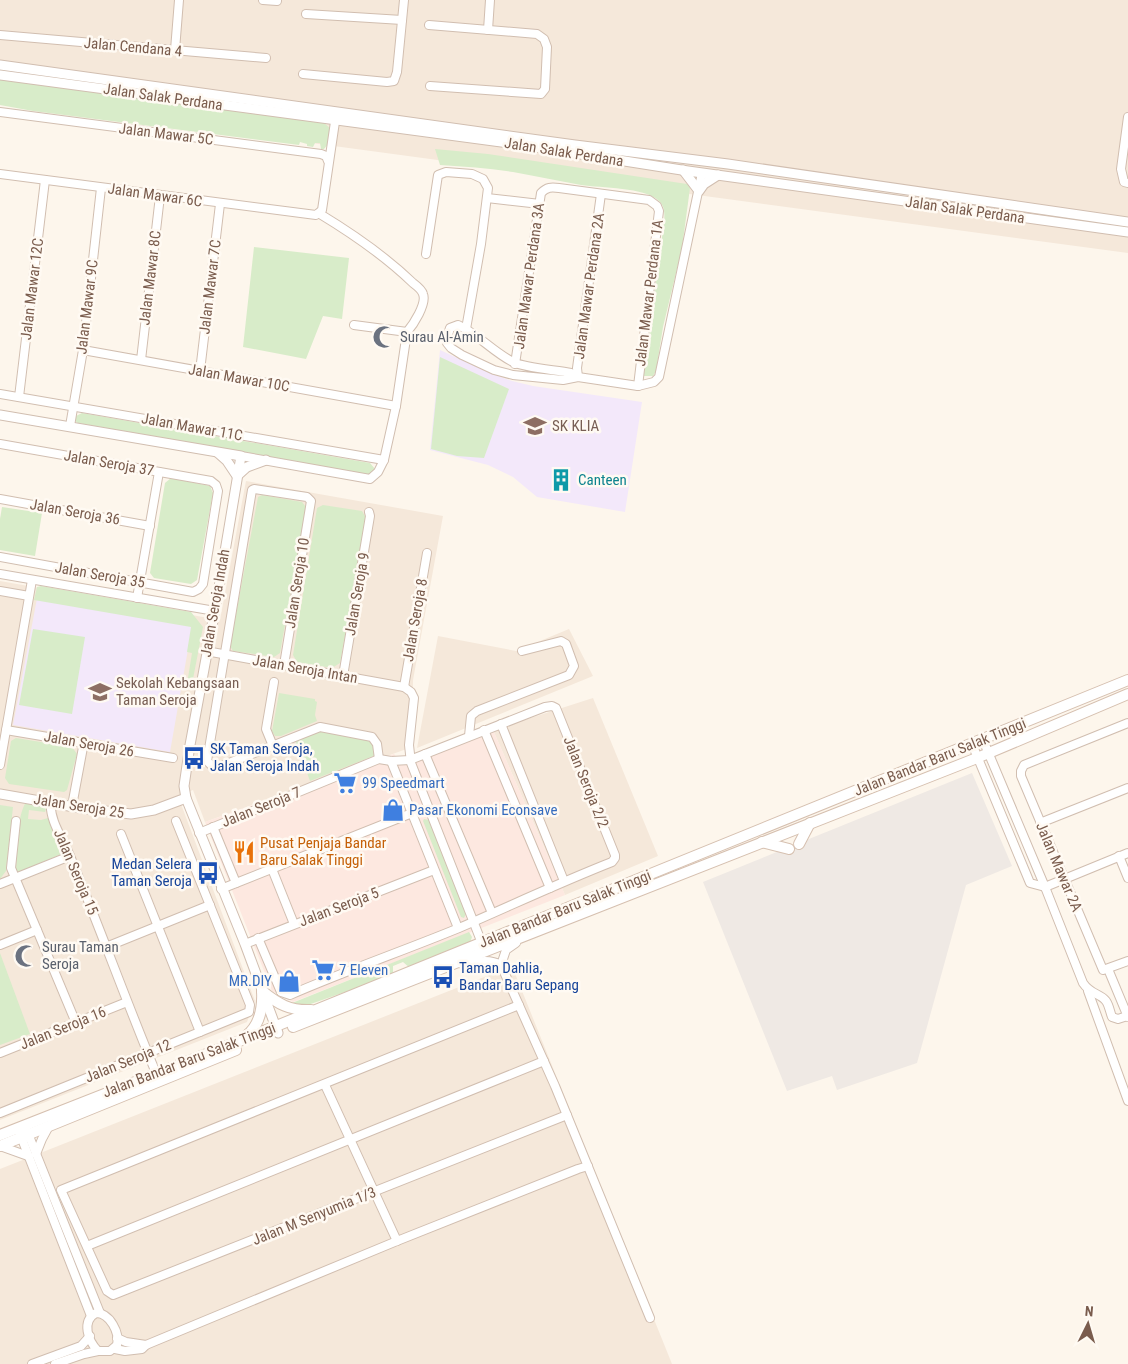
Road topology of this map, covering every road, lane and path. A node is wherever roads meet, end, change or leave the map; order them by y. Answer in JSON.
{"nodes":[{"id":1,"x":179,"y":0,"type":"edge"},
{"id":2,"x":262,"y":0,"type":"edge"},
{"id":3,"x":404,"y":0,"type":"edge"},
{"id":4,"x":490,"y":0,"type":"edge"},
{"id":5,"x":277,"y":1,"type":"edge"},
{"id":6,"x":306,"y":14,"type":"dead end"},
{"id":7,"x":402,"y":20,"type":"junction"},
{"id":8,"x":429,"y":25,"type":"dead end"},
{"id":9,"x":488,"y":30,"type":"junction"},
{"id":10,"x":0,"y":36,"type":"edge"},
{"id":11,"x":175,"y":50,"type":"junction"},
{"id":12,"x":266,"y":58,"type":"dead end"},
{"id":13,"x":0,"y":65,"type":"edge"},
{"id":14,"x":303,"y":74,"type":"dead end"},
{"id":15,"x":0,"y":75,"type":"edge"},
{"id":16,"x":430,"y":86,"type":"dead end"},
{"id":17,"x":0,"y":112,"type":"edge"},
{"id":18,"x":336,"y":116,"type":"junction"},
{"id":19,"x":1128,"y":117,"type":"edge"},
{"id":20,"x":328,"y":161,"type":"junction"},
{"id":21,"x":703,"y":162,"type":"junction"},
{"id":22,"x":683,"y":170,"type":"junction"},
{"id":23,"x":702,"y":173,"type":"junction"},
{"id":24,"x":0,"y":174,"type":"edge"},
{"id":25,"x":720,"y":174,"type":"junction"},
{"id":26,"x":45,"y":180,"type":"junction"},
{"id":27,"x":1128,"y":183,"type":"edge"},
{"id":28,"x":100,"y":188,"type":"junction"},
{"id":29,"x":699,"y":191,"type":"junction"},
{"id":30,"x":917,"y":192,"type":"junction"},
{"id":31,"x":601,"y":194,"type":"junction"},
{"id":32,"x":160,"y":196,"type":"junction"},
{"id":33,"x":487,"y":198,"type":"junction"},
{"id":34,"x":916,"y":203,"type":"junction"},
{"id":35,"x":220,"y":204,"type":"junction"},
{"id":36,"x":540,"y":204,"type":"junction"},
{"id":37,"x":320,"y":214,"type":"junction"},
{"id":38,"x":1128,"y":222,"type":"edge"},
{"id":39,"x":1128,"y":232,"type":"edge"},
{"id":40,"x":426,"y":254,"type":"dead end"},
{"id":41,"x":354,"y":325,"type":"dead end"},
{"id":42,"x":466,"y":329,"type":"junction"},
{"id":43,"x":407,"y":332,"type":"junction"},
{"id":44,"x":83,"y":350,"type":"junction"},
{"id":45,"x":141,"y":360,"type":"junction"},
{"id":46,"x":515,"y":364,"type":"junction"},
{"id":47,"x":200,"y":371,"type":"junction"},
{"id":48,"x":578,"y":377,"type":"junction"},
{"id":49,"x":638,"y":386,"type":"junction"},
{"id":50,"x":0,"y":394,"type":"edge"},
{"id":51,"x":19,"y":397,"type":"junction"},
{"id":52,"x":396,"y":406,"type":"junction"},
{"id":53,"x":74,"y":407,"type":"junction"},
{"id":54,"x":0,"y":415,"type":"edge"},
{"id":55,"x":70,"y":426,"type":"junction"},
{"id":56,"x":0,"y":444,"type":"edge"},
{"id":57,"x":216,"y":451,"type":"junction"},
{"id":58,"x":241,"y":456,"type":"junction"},
{"id":59,"x":266,"y":460,"type":"junction"},
{"id":60,"x":384,"y":460,"type":"junction"},
{"id":61,"x":160,"y":472,"type":"junction"},
{"id":62,"x":237,"y":476,"type":"junction"},
{"id":63,"x":0,"y":499,"type":"edge"},
{"id":64,"x":369,"y":512,"type":"dead end"},
{"id":65,"x":150,"y":526,"type":"junction"},
{"id":66,"x":427,"y":553,"type":"dead end"},
{"id":67,"x":0,"y":558,"type":"edge"},
{"id":68,"x":0,"y":574,"type":"edge"},
{"id":69,"x":32,"y":580,"type":"junction"},
{"id":70,"x":140,"y":582,"type":"junction"},
{"id":71,"x":199,"y":589,"type":"joint"},
{"id":72,"x":0,"y":591,"type":"edge"},
{"id":73,"x":28,"y":596,"type":"junction"},
{"id":74,"x":137,"y":598,"type":"junction"},
{"id":75,"x":215,"y":611,"type":"junction"},
{"id":76,"x":206,"y":651,"type":"junction"},
{"id":77,"x":522,"y":651,"type":"dead end"},
{"id":78,"x":224,"y":654,"type":"junction"},
{"id":79,"x":284,"y":665,"type":"junction"},
{"id":80,"x":343,"y":676,"type":"junction"},
{"id":81,"x":1128,"y":680,"type":"edge"},
{"id":82,"x":274,"y":682,"type":"dead end"},
{"id":83,"x":404,"y":687,"type":"junction"},
{"id":84,"x":1128,"y":694,"type":"edge"},
{"id":85,"x":1128,"y":723,"type":"edge"},
{"id":86,"x":501,"y":724,"type":"junction"},
{"id":87,"x":6,"y":730,"type":"junction"},
{"id":88,"x":484,"y":730,"type":"junction"},
{"id":89,"x":469,"y":736,"type":"junction"},
{"id":90,"x":983,"y":740,"type":"junction"},
{"id":91,"x":84,"y":742,"type":"junction"},
{"id":92,"x":972,"y":744,"type":"junction"},
{"id":93,"x":273,"y":746,"type":"junction"},
{"id":94,"x":988,"y":753,"type":"junction"},
{"id":95,"x":425,"y":754,"type":"junction"},
{"id":96,"x":173,"y":758,"type":"dead end"},
{"id":97,"x":977,"y":758,"type":"junction"},
{"id":98,"x":379,"y":759,"type":"junction"},
{"id":99,"x":410,"y":760,"type":"junction"},
{"id":100,"x":391,"y":761,"type":"junction"},
{"id":101,"x":0,"y":765,"type":"edge"},
{"id":102,"x":1128,"y":788,"type":"edge"},
{"id":103,"x":0,"y":794,"type":"edge"},
{"id":104,"x":186,"y":798,"type":"junction"},
{"id":105,"x":51,"y":802,"type":"junction"},
{"id":106,"x":72,"y":806,"type":"junction"},
{"id":107,"x":412,"y":813,"type":"junction"},
{"id":108,"x":16,"y":820,"type":"dead end"},
{"id":109,"x":176,"y":821,"type":"dead end"},
{"id":110,"x":1040,"y":822,"type":"junction"},
{"id":111,"x":810,"y":823,"type":"junction"},
{"id":112,"x":213,"y":827,"type":"junction"},
{"id":113,"x":199,"y":833,"type":"junction"},
{"id":114,"x":121,"y":834,"type":"dead end"},
{"id":115,"x":762,"y":842,"type":"junction"},
{"id":116,"x":799,"y":844,"type":"dead end"},
{"id":117,"x":790,"y":849,"type":"dead end"},
{"id":118,"x":1128,"y":853,"type":"edge"},
{"id":119,"x":70,"y":856,"type":"junction"},
{"id":120,"x":1119,"y":856,"type":"junction"},
{"id":121,"x":272,"y":869,"type":"junction"},
{"id":122,"x":434,"y":870,"type":"junction"},
{"id":123,"x":16,"y":878,"type":"junction"},
{"id":124,"x":1128,"y":878,"type":"edge"},
{"id":125,"x":1064,"y":879,"type":"junction"},
{"id":126,"x":564,"y":881,"type":"junction"},
{"id":127,"x":236,"y":883,"type":"junction"},
{"id":128,"x":0,"y":884,"type":"edge"},
{"id":129,"x":1045,"y":887,"type":"junction"},
{"id":130,"x":550,"y":888,"type":"junction"},
{"id":131,"x":221,"y":889,"type":"junction"},
{"id":132,"x":210,"y":905,"type":"junction"},
{"id":133,"x":492,"y":913,"type":"junction"},
{"id":134,"x":473,"y":922,"type":"junction"},
{"id":135,"x":294,"y":924,"type":"junction"},
{"id":136,"x":158,"y":926,"type":"junction"},
{"id":137,"x":458,"y":928,"type":"junction"},
{"id":138,"x":37,"y":930,"type":"junction"},
{"id":139,"x":539,"y":930,"type":"junction"},
{"id":140,"x":258,"y":938,"type":"junction"},
{"id":141,"x":244,"y":944,"type":"junction"},
{"id":142,"x":0,"y":945,"type":"edge"},
{"id":143,"x":106,"y":947,"type":"junction"},
{"id":144,"x":483,"y":947,"type":"junction"},
{"id":145,"x":1128,"y":961,"type":"edge"},
{"id":146,"x":500,"y":965,"type":"junction"},
{"id":147,"x":448,"y":966,"type":"junction"},
{"id":148,"x":1106,"y":969,"type":"junction"},
{"id":149,"x":262,"y":991,"type":"junction"},
{"id":150,"x":1088,"y":991,"type":"junction"},
{"id":151,"x":127,"y":1002,"type":"junction"},
{"id":152,"x":519,"y":1005,"type":"junction"},
{"id":153,"x":316,"y":1010,"type":"junction"},
{"id":154,"x":1128,"y":1016,"type":"edge"},
{"id":155,"x":76,"y":1023,"type":"junction"},
{"id":156,"x":277,"y":1030,"type":"junction"},
{"id":157,"x":200,"y":1032,"type":"junction"},
{"id":158,"x":237,"y":1042,"type":"junction"},
{"id":159,"x":0,"y":1053,"type":"edge"},
{"id":160,"x":148,"y":1053,"type":"junction"},
{"id":161,"x":544,"y":1061,"type":"junction"},
{"id":162,"x":156,"y":1073,"type":"junction"},
{"id":163,"x":325,"y":1085,"type":"junction"},
{"id":164,"x":1128,"y":1101,"type":"edge"},
{"id":165,"x":0,"y":1113,"type":"edge"},
{"id":166,"x":567,"y":1116,"type":"junction"},
{"id":167,"x":21,"y":1126,"type":"junction"},
{"id":168,"x":49,"y":1126,"type":"junction"},
{"id":169,"x":0,"y":1134,"type":"edge"},
{"id":170,"x":25,"y":1136,"type":"junction"},
{"id":171,"x":350,"y":1139,"type":"junction"},
{"id":172,"x":0,"y":1146,"type":"edge"},
{"id":173,"x":32,"y":1155,"type":"junction"},
{"id":174,"x":588,"y":1166,"type":"junction"},
{"id":175,"x":374,"y":1192,"type":"junction"},
{"id":176,"x":397,"y":1241,"type":"junction"},
{"id":177,"x":87,"y":1246,"type":"junction"},
{"id":178,"x":100,"y":1313,"type":"junction"},
{"id":179,"x":92,"y":1316,"type":"junction"},
{"id":180,"x":650,"y":1318,"type":"dead end"},
{"id":181,"x":90,"y":1336,"type":"junction"},
{"id":182,"x":117,"y":1338,"type":"junction"},
{"id":183,"x":146,"y":1345,"type":"junction"},
{"id":184,"x":115,"y":1349,"type":"junction"},
{"id":185,"x":98,"y":1351,"type":"junction"},
{"id":186,"x":32,"y":1364,"type":"edge"},
{"id":187,"x":55,"y":1364,"type":"edge"}],
"edges":[{"from":1,"to":11,"type":"street"},
{"from":2,"to":5,"type":"street"},
{"from":3,"to":7,"type":"street"},
{"from":4,"to":9,"type":"street"},
{"from":6,"to":7,"type":"street"},
{"from":7,"to":14,"type":"street"},
{"from":8,"to":9,"type":"street"},
{"from":9,"to":16,"type":"street"},
{"from":10,"to":11,"type":"street","name":"Jalan Cendana 4"},
{"from":11,"to":12,"type":"street","name":"Jalan Cendana 4"},
{"from":13,"to":18,"type":"street","name":"Jalan Salak Perdana"},
{"from":15,"to":18,"type":"street","name":"Jalan Salak Perdana"},
{"from":17,"to":20,"type":"street","name":"Jalan Mawar 5C"},
{"from":18,"to":20,"type":"street"},
{"from":18,"to":21,"type":"street","name":"Jalan Salak Perdana"},
{"from":18,"to":22,"type":"street","name":"Jalan Salak Perdana"},
{"from":19,"to":27,"type":"street"},
{"from":20,"to":37,"type":"street"},
{"from":21,"to":23,"type":"street"},
{"from":21,"to":30,"type":"street","name":"Jalan Salak Perdana"},
{"from":22,"to":23,"type":"street","name":"Jalan Salak Perdana"},
{"from":22,"to":29,"type":"street"},
{"from":23,"to":25,"type":"street","name":"Jalan Salak Perdana"},
{"from":23,"to":29,"type":"street"},
{"from":24,"to":26,"type":"street","name":"Jalan Mawar 6C"},
{"from":25,"to":29,"type":"street"},
{"from":25,"to":34,"type":"street","name":"Jalan Salak Perdana"},
{"from":26,"to":28,"type":"street","name":"Jalan Mawar 6C"},
{"from":26,"to":51,"type":"street","name":"Jalan Mawar 12C"},
{"from":28,"to":32,"type":"street","name":"Jalan Mawar 6C"},
{"from":28,"to":44,"type":"street","name":"Jalan Mawar 9C"},
{"from":29,"to":49,"type":"street"},
{"from":30,"to":34,"type":"street"},
{"from":30,"to":38,"type":"street","name":"Jalan Salak Perdana"},
{"from":31,"to":36,"type":"street","name":"Jalan Mawar Perdana 3A"},
{"from":31,"to":48,"type":"street","name":"Jalan Mawar Perdana 2A"},
{"from":31,"to":49,"type":"street","name":"Jalan Mawar Perdana 1A"},
{"from":32,"to":35,"type":"street","name":"Jalan Mawar 6C"},
{"from":32,"to":45,"type":"street","name":"Jalan Mawar 8C"},
{"from":33,"to":36,"type":"street"},
{"from":33,"to":40,"type":"street"},
{"from":33,"to":42,"type":"street"},
{"from":34,"to":39,"type":"street","name":"Jalan Salak Perdana"},
{"from":35,"to":37,"type":"street","name":"Jalan Mawar 6C"},
{"from":35,"to":47,"type":"street","name":"Jalan Mawar 7C"},
{"from":36,"to":46,"type":"street","name":"Jalan Mawar Perdana 3A"},
{"from":37,"to":43,"type":"street"},
{"from":41,"to":43,"type":"street"},
{"from":42,"to":46,"type":"street"},
{"from":42,"to":48,"type":"street"},
{"from":43,"to":52,"type":"street"},
{"from":44,"to":45,"type":"street","name":"Jalan Mawar 10C"},
{"from":44,"to":53,"type":"street","name":"Jalan Mawar 9C"},
{"from":45,"to":47,"type":"street","name":"Jalan Mawar 10C"},
{"from":46,"to":48,"type":"street"},
{"from":47,"to":52,"type":"street","name":"Jalan Mawar 10C"},
{"from":48,"to":49,"type":"street"},
{"from":50,"to":51,"type":"street","name":"Jalan Mawar 11C"},
{"from":51,"to":53,"type":"street","name":"Jalan Mawar 11C"},
{"from":52,"to":60,"type":"street"},
{"from":53,"to":55,"type":"street","name":"Jalan Mawar 9C"},
{"from":53,"to":60,"type":"street","name":"Jalan Mawar 11C"},
{"from":54,"to":55,"type":"street"},
{"from":55,"to":57,"type":"street"},
{"from":56,"to":61,"type":"street","name":"Jalan Seroja 37"},
{"from":57,"to":58,"type":"street"},
{"from":57,"to":62,"type":"street"},
{"from":58,"to":59,"type":"street"},
{"from":58,"to":62,"type":"street","name":"Jalan Seroja Indah"},
{"from":59,"to":60,"type":"street"},
{"from":59,"to":62,"type":"street"},
{"from":61,"to":65,"type":"street"},
{"from":61,"to":71,"type":"street","name":"Jalan Seroja 37"},
{"from":62,"to":75,"type":"street","name":"Jalan Seroja Indah"},
{"from":63,"to":65,"type":"street","name":"Jalan Seroja 36"},
{"from":64,"to":80,"type":"street","name":"Jalan Seroja 9"},
{"from":65,"to":70,"type":"street"},
{"from":66,"to":83,"type":"street","name":"Jalan Seroja 8"},
{"from":67,"to":70,"type":"street","name":"Jalan Seroja 35"},
{"from":68,"to":69,"type":"street"},
{"from":69,"to":73,"type":"street"},
{"from":69,"to":74,"type":"street"},
{"from":70,"to":71,"type":"street","name":"Jalan Seroja 35"},
{"from":70,"to":74,"type":"street"},
{"from":72,"to":73,"type":"street"},
{"from":73,"to":87,"type":"street"},
{"from":74,"to":75,"type":"street"},
{"from":75,"to":76,"type":"street","name":"Jalan Seroja Indah"},
{"from":76,"to":78,"type":"street","name":"Jalan Seroja Intan"},
{"from":76,"to":104,"type":"street","name":"Jalan Seroja Indah"},
{"from":77,"to":89,"type":"street"},
{"from":78,"to":79,"type":"street","name":"Jalan Seroja Intan"},
{"from":78,"to":79,"type":"street","name":"Jalan Seroja 10"},
{"from":78,"to":93,"type":"street"},
{"from":79,"to":80,"type":"street","name":"Jalan Seroja Intan"},
{"from":80,"to":83,"type":"street","name":"Jalan Seroja Intan"},
{"from":81,"to":90,"type":"main road","name":"Jalan Bandar Baru Salak Tinggi"},
{"from":82,"to":93,"type":"street"},
{"from":83,"to":99,"type":"street"},
{"from":84,"to":94,"type":"main road","name":"Jalan Bandar Baru Salak Tinggi"},
{"from":85,"to":110,"type":"street","name":"Jalan Mawar 2A"},
{"from":86,"to":88,"type":"street"},
{"from":86,"to":126,"type":"street"},
{"from":86,"to":126,"type":"street","name":"Jalan Seroja 2/2"},
{"from":87,"to":91,"type":"street","name":"Jalan Seroja 26"},
{"from":87,"to":101,"type":"street"},
{"from":88,"to":89,"type":"street"},
{"from":88,"to":130,"type":"street"},
{"from":89,"to":95,"type":"street"},
{"from":90,"to":92,"type":"main road","name":"Jalan Bandar Baru Salak Tinggi"},
{"from":90,"to":94,"type":"street"},
{"from":91,"to":96,"type":"street","name":"Jalan Seroja 26"},
{"from":91,"to":106,"type":"street"},
{"from":92,"to":97,"type":"street"},
{"from":92,"to":144,"type":"main road","name":"Jalan Bandar Baru Salak Tinggi"},
{"from":93,"to":98,"type":"street"},
{"from":94,"to":97,"type":"main road","name":"Jalan Bandar Baru Salak Tinggi"},
{"from":94,"to":129,"type":"street"},
{"from":95,"to":99,"type":"street"},
{"from":95,"to":133,"type":"street"},
{"from":97,"to":111,"type":"main road","name":"Jalan Bandar Baru Salak Tinggi"},
{"from":97,"to":129,"type":"street"},
{"from":98,"to":100,"type":"street"},
{"from":98,"to":112,"type":"street","name":"Jalan Seroja 7"},
{"from":99,"to":100,"type":"street"},
{"from":99,"to":134,"type":"street"},
{"from":100,"to":107,"type":"street"},
{"from":102,"to":110,"type":"street"},
{"from":103,"to":105,"type":"street","name":"Jalan Seroja 25"},
{"from":104,"to":106,"type":"street","name":"Jalan Seroja 25"},
{"from":104,"to":113,"type":"street","name":"Jalan Seroja Indah"},
{"from":105,"to":106,"type":"street","name":"Jalan Seroja 25"},
{"from":105,"to":119,"type":"street","name":"Jalan Seroja 15"},
{"from":107,"to":121,"type":"street"},
{"from":107,"to":122,"type":"street"},
{"from":108,"to":123,"type":"street"},
{"from":109,"to":132,"type":"street"},
{"from":110,"to":125,"type":"street","name":"Jalan Mawar 2A"},
{"from":111,"to":115,"type":"main road","name":"Jalan Bandar Baru Salak Tinggi"},
{"from":111,"to":116,"type":"main road"},
{"from":112,"to":113,"type":"street","name":"Jalan Seroja 7"},
{"from":112,"to":127,"type":"street"},
{"from":113,"to":131,"type":"street","name":"Jalan Seroja Indah"},
{"from":114,"to":136,"type":"street"},
{"from":115,"to":117,"type":"main road"},
{"from":115,"to":139,"type":"main road","name":"Jalan Bandar Baru Salak Tinggi"},
{"from":118,"to":120,"type":"street"},
{"from":119,"to":123,"type":"street"},
{"from":119,"to":143,"type":"street","name":"Jalan Seroja 15"},
{"from":120,"to":124,"type":"street"},
{"from":120,"to":125,"type":"street"},
{"from":121,"to":127,"type":"street"},
{"from":121,"to":135,"type":"street"},
{"from":122,"to":135,"type":"street","name":"Jalan Seroja 5"},
{"from":122,"to":137,"type":"street"},
{"from":123,"to":128,"type":"street"},
{"from":123,"to":138,"type":"street"},
{"from":125,"to":129,"type":"street"},
{"from":125,"to":148,"type":"street","name":"Jalan Mawar 2A"},
{"from":126,"to":130,"type":"street"},
{"from":127,"to":131,"type":"street"},
{"from":129,"to":150,"type":"street"},
{"from":130,"to":133,"type":"street"},
{"from":131,"to":141,"type":"street","name":"Jalan Seroja Indah"},
{"from":132,"to":136,"type":"street"},
{"from":132,"to":157,"type":"street","name":"Jalan Seroja 12"},
{"from":133,"to":134,"type":"street"},
{"from":134,"to":137,"type":"street"},
{"from":134,"to":144,"type":"street"},
{"from":135,"to":140,"type":"street","name":"Jalan Seroja 5"},
{"from":136,"to":143,"type":"street"},
{"from":136,"to":157,"type":"street"},
{"from":137,"to":140,"type":"street"},
{"from":138,"to":142,"type":"street"},
{"from":138,"to":155,"type":"street"},
{"from":139,"to":144,"type":"main road","name":"Jalan Bandar Baru Salak Tinggi"},
{"from":139,"to":146,"type":"street"},
{"from":140,"to":141,"type":"street","name":"Jalan Seroja 5"},
{"from":141,"to":149,"type":"street","name":"Jalan Seroja Indah"},
{"from":143,"to":151,"type":"street","name":"Jalan Seroja 15"},
{"from":144,"to":147,"type":"main road","name":"Jalan Bandar Baru Salak Tinggi"},
{"from":144,"to":153,"type":"main road","name":"Jalan Bandar Baru Salak Tinggi"},
{"from":145,"to":148,"type":"street"},
{"from":146,"to":147,"type":"street"},
{"from":146,"to":152,"type":"street"},
{"from":147,"to":156,"type":"main road","name":"Jalan Bandar Baru Salak Tinggi"},
{"from":148,"to":154,"type":"street","name":"Jalan Mawar 2A"},
{"from":149,"to":153,"type":"main road"},
{"from":149,"to":156,"type":"street","name":"Jalan Seroja Indah"},
{"from":149,"to":158,"type":"main road"},
{"from":150,"to":154,"type":"street"},
{"from":150,"to":164,"type":"street"},
{"from":151,"to":155,"type":"street","name":"Jalan Seroja 16"},
{"from":151,"to":160,"type":"street","name":"Jalan Seroja 15"},
{"from":152,"to":161,"type":"street"},
{"from":152,"to":163,"type":"street"},
{"from":153,"to":156,"type":"main road","name":"Jalan Bandar Baru Salak Tinggi"},
{"from":155,"to":159,"type":"street","name":"Jalan Seroja 16"},
{"from":156,"to":158,"type":"main road","name":"Jalan Bandar Baru Salak Tinggi"},
{"from":156,"to":168,"type":"main road","name":"Jalan Bandar Baru Salak Tinggi"},
{"from":157,"to":160,"type":"street","name":"Jalan Seroja 12"},
{"from":158,"to":162,"type":"main road","name":"Jalan Bandar Baru Salak Tinggi"},
{"from":160,"to":162,"type":"street","name":"Jalan Seroja 15"},
{"from":160,"to":165,"type":"street","name":"Jalan Seroja 12"},
{"from":161,"to":166,"type":"street"},
{"from":161,"to":171,"type":"street"},
{"from":162,"to":167,"type":"main road","name":"Jalan Bandar Baru Salak Tinggi"},
{"from":163,"to":171,"type":"street"},
{"from":163,"to":177,"type":"street"},
{"from":166,"to":174,"type":"street"},
{"from":166,"to":175,"type":"street","name":"Jalan M Senyumia 1/3"},
{"from":167,"to":169,"type":"main road","name":"Jalan Bandar Baru Salak Tinggi"},
{"from":167,"to":170,"type":"street"},
{"from":168,"to":170,"type":"main road","name":"Jalan Bandar Baru Salak Tinggi"},
{"from":168,"to":173,"type":"street"},
{"from":170,"to":172,"type":"main road","name":"Jalan Bandar Baru Salak Tinggi"},
{"from":170,"to":173,"type":"street"},
{"from":171,"to":175,"type":"street"},
{"from":171,"to":177,"type":"street"},
{"from":172,"to":173,"type":"street"},
{"from":173,"to":178,"type":"street"},
{"from":173,"to":179,"type":"street"},
{"from":174,"to":176,"type":"street"},
{"from":174,"to":180,"type":"street"},
{"from":175,"to":176,"type":"street"},
{"from":175,"to":177,"type":"street","name":"Jalan M Senyumia 1/3"},
{"from":176,"to":183,"type":"street"},
{"from":178,"to":179,"type":"street"},
{"from":178,"to":182,"type":"street"},
{"from":179,"to":181,"type":"street"},
{"from":181,"to":185,"type":"street"},
{"from":181,"to":186,"type":"street"},
{"from":182,"to":183,"type":"street"},
{"from":182,"to":184,"type":"street"},
{"from":183,"to":184,"type":"street"},
{"from":184,"to":185,"type":"street"},
{"from":185,"to":187,"type":"street"}]}
